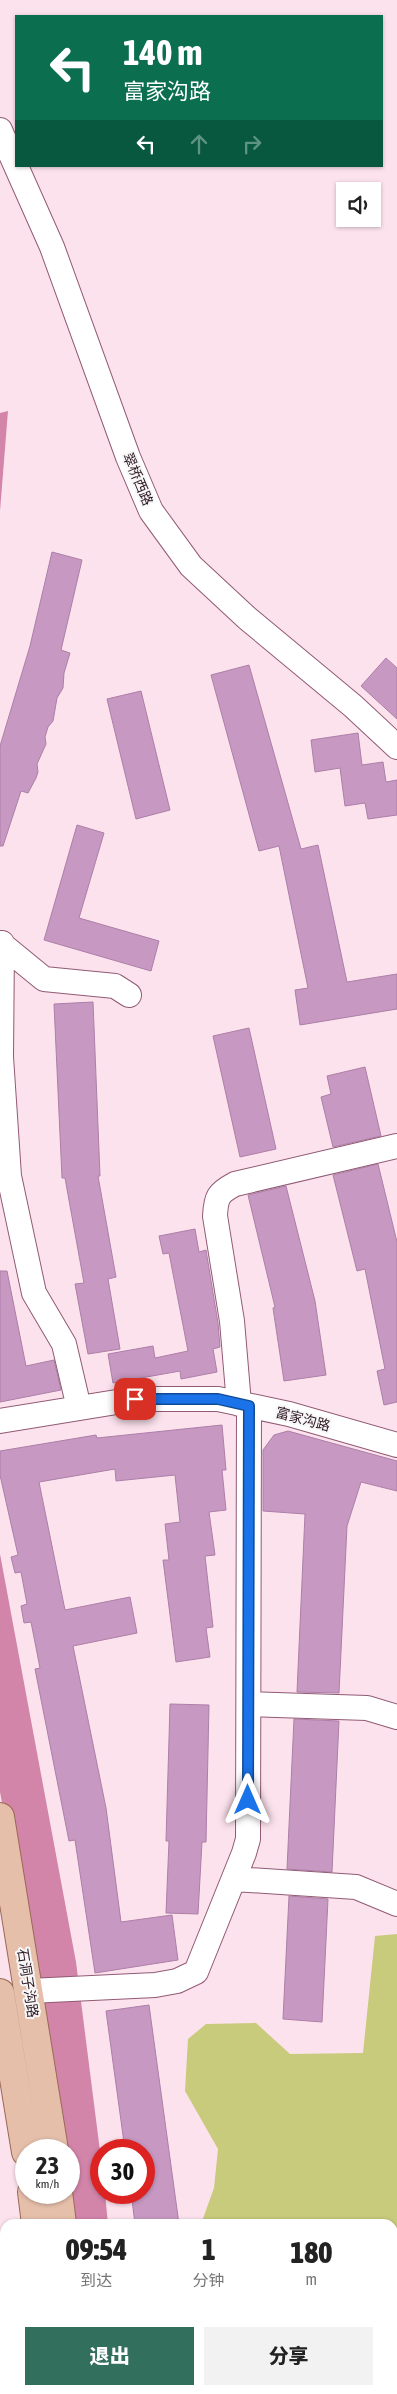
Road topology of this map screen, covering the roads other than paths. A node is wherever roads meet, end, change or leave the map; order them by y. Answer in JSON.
{"nodes":[{"id":1,"x":0,"y":130,"type":"edge"},
{"id":2,"x":15,"y":164,"type":"edge"},
{"id":3,"x":16,"y":167,"type":"edge"},
{"id":4,"x":397,"y":747,"type":"edge"},
{"id":5,"x":1,"y":943,"type":"edge"},
{"id":6,"x":129,"y":995,"type":"dead end"},
{"id":7,"x":397,"y":1146,"type":"edge"},
{"id":8,"x":244,"y":1405,"type":"junction"},
{"id":9,"x":79,"y":1408,"type":"junction"},
{"id":10,"x":0,"y":1421,"type":"edge"},
{"id":11,"x":397,"y":1445,"type":"edge"},
{"id":12,"x":249,"y":1704,"type":"junction"},
{"id":13,"x":397,"y":1717,"type":"edge"},
{"id":14,"x":0,"y":1817,"type":"edge"},
{"id":15,"x":234,"y":1879,"type":"junction"},
{"id":16,"x":397,"y":1904,"type":"edge"},
{"id":17,"x":32,"y":1991,"type":"junction"},
{"id":18,"x":0,"y":1993,"type":"edge"},
{"id":19,"x":4,"y":2039,"type":"edge"},
{"id":20,"x":23,"y":2139,"type":"edge"},
{"id":21,"x":52,"y":2139,"type":"edge"},
{"id":22,"x":34,"y":2204,"type":"edge"},
{"id":23,"x":60,"y":2204,"type":"edge"},
{"id":24,"x":35,"y":2219,"type":"edge"},
{"id":25,"x":61,"y":2219,"type":"edge"}],
"edges":[{"from":1,"to":2,"type":"street","name":"翠桥西路"},
{"from":3,"to":4,"type":"street","name":"翠桥西路"},
{"from":5,"to":6,"type":"street"},
{"from":5,"to":9,"type":"street"},
{"from":7,"to":8,"type":"street"},
{"from":8,"to":9,"type":"street","name":"富家沟路"},
{"from":8,"to":11,"type":"street","name":"富家沟路"},
{"from":8,"to":12,"type":"street"},
{"from":9,"to":10,"type":"street","name":"富家沟路"},
{"from":12,"to":13,"type":"street"},
{"from":12,"to":15,"type":"street"},
{"from":14,"to":17,"type":"main road","name":"石洞子沟路"},
{"from":15,"to":16,"type":"street"},
{"from":15,"to":17,"type":"street"},
{"from":17,"to":21,"type":"main road","name":"石洞子沟路"},
{"from":18,"to":19,"type":"main road","name":"石洞子沟路"},
{"from":19,"to":20,"type":"main road","name":"石洞子沟路"},
{"from":22,"to":24,"type":"main road"},
{"from":23,"to":25,"type":"main road"}]}
